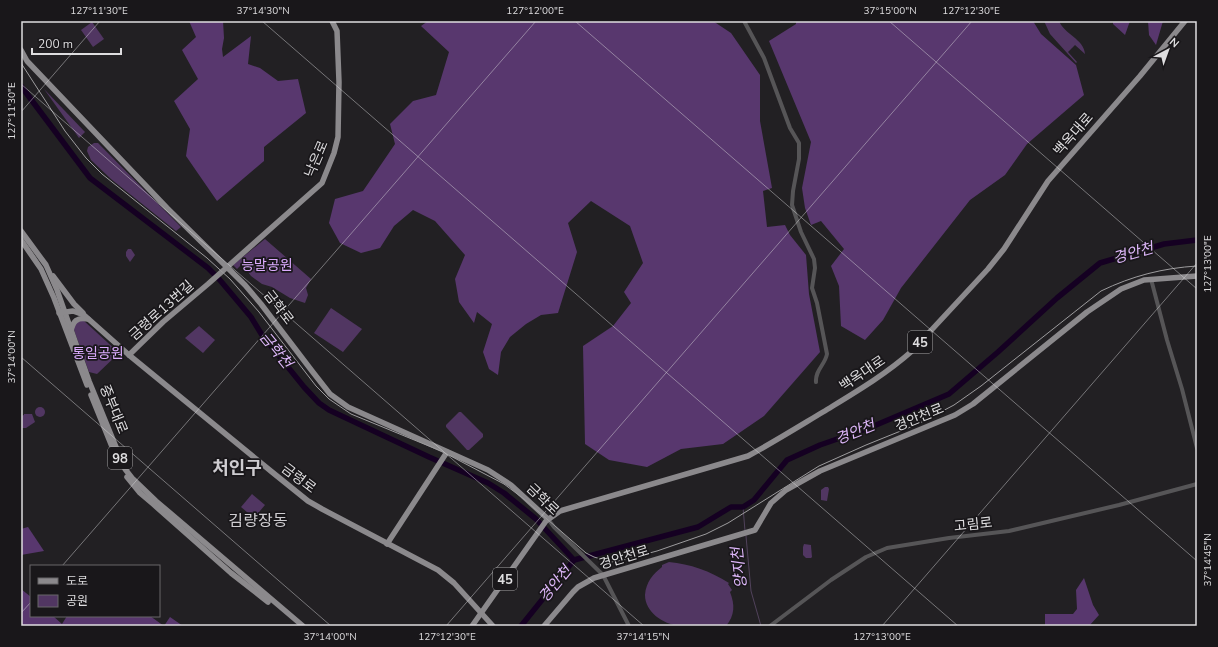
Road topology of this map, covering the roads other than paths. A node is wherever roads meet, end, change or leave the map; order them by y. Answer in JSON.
{"nodes":[{"id":1,"x":332,"y":21,"type":"edge"},
{"id":2,"x":744,"y":21,"type":"edge"},
{"id":3,"x":1185,"y":21,"type":"edge"},
{"id":4,"x":21,"y":50,"type":"edge"},
{"id":5,"x":21,"y":231,"type":"edge"},
{"id":6,"x":21,"y":240,"type":"edge"},
{"id":7,"x":46,"y":266,"type":"junction"},
{"id":8,"x":227,"y":267,"type":"junction"},
{"id":9,"x":1197,"y":276,"type":"edge"},
{"id":10,"x":1151,"y":279,"type":"junction"},
{"id":11,"x":210,"y":283,"type":"joint"},
{"id":12,"x":62,"y":313,"type":"junction"},
{"id":13,"x":84,"y":315,"type":"junction"},
{"id":14,"x":90,"y":320,"type":"junction"},
{"id":15,"x":71,"y":332,"type":"junction"},
{"id":16,"x":129,"y":355,"type":"junction"},
{"id":17,"x":816,"y":382,"type":"dead end"},
{"id":18,"x":1197,"y":448,"type":"edge"},
{"id":19,"x":447,"y":452,"type":"junction"},
{"id":20,"x":1197,"y":484,"type":"edge"},
{"id":21,"x":547,"y":520,"type":"junction"},
{"id":22,"x":387,"y":544,"type":"junction"},
{"id":23,"x":601,"y":574,"type":"junction"},
{"id":24,"x":481,"y":613,"type":"junction"},
{"id":25,"x":299,"y":626,"type":"edge"},
{"id":26,"x":303,"y":626,"type":"edge"},
{"id":27,"x":472,"y":626,"type":"edge"},
{"id":28,"x":493,"y":626,"type":"edge"},
{"id":29,"x":544,"y":626,"type":"edge"},
{"id":30,"x":629,"y":626,"type":"edge"},
{"id":31,"x":770,"y":626,"type":"edge"}],
"edges":[{"from":1,"to":8,"type":"main road","name":"낙은로"},
{"from":2,"to":17,"type":"street"},
{"from":3,"to":21,"type":"main road","name":"백옥대로","number":"45"},
{"from":4,"to":8,"type":"main road","name":"금학로"},
{"from":5,"to":7,"type":"main road","name":"중부대로","number":"98"},
{"from":6,"to":12,"type":"main road","name":"중부대로","number":"98"},
{"from":7,"to":12,"type":"main road","name":"중부대로","number":"98"},
{"from":7,"to":13,"type":"main road","name":"금령로"},
{"from":8,"to":11,"type":"main road","name":"낙은로"},
{"from":8,"to":19,"type":"main road","name":"금학로"},
{"from":9,"to":10,"type":"main road","name":"경안천로"},
{"from":10,"to":18,"type":"street"},
{"from":10,"to":23,"type":"main road","name":"경안천로"},
{"from":11,"to":16,"type":"main road","name":"금령로13번길"},
{"from":12,"to":13,"type":"main road"},
{"from":12,"to":15,"type":"main road","name":"중부대로","number":"98"},
{"from":12,"to":25,"type":"main road","name":"중부대로","number":"98"},
{"from":13,"to":14,"type":"main road","name":"금령로"},
{"from":14,"to":15,"type":"main road"},
{"from":14,"to":16,"type":"main road","name":"금령로"},
{"from":15,"to":26,"type":"main road","name":"중부대로","number":"98"},
{"from":16,"to":22,"type":"main road","name":"금령로"},
{"from":19,"to":21,"type":"main road","name":"금학로"},
{"from":19,"to":22,"type":"main road"},
{"from":20,"to":31,"type":"street","name":"고림로"},
{"from":21,"to":23,"type":"street","name":"금학로"},
{"from":21,"to":24,"type":"main road","name":"백옥대로","number":"45"},
{"from":22,"to":24,"type":"main road","name":"금령로"},
{"from":23,"to":29,"type":"main road","name":"경안천로"},
{"from":23,"to":30,"type":"street"},
{"from":24,"to":27,"type":"main road","name":"백옥대로","number":"45"},
{"from":24,"to":28,"type":"main road","name":"금령로"}]}
